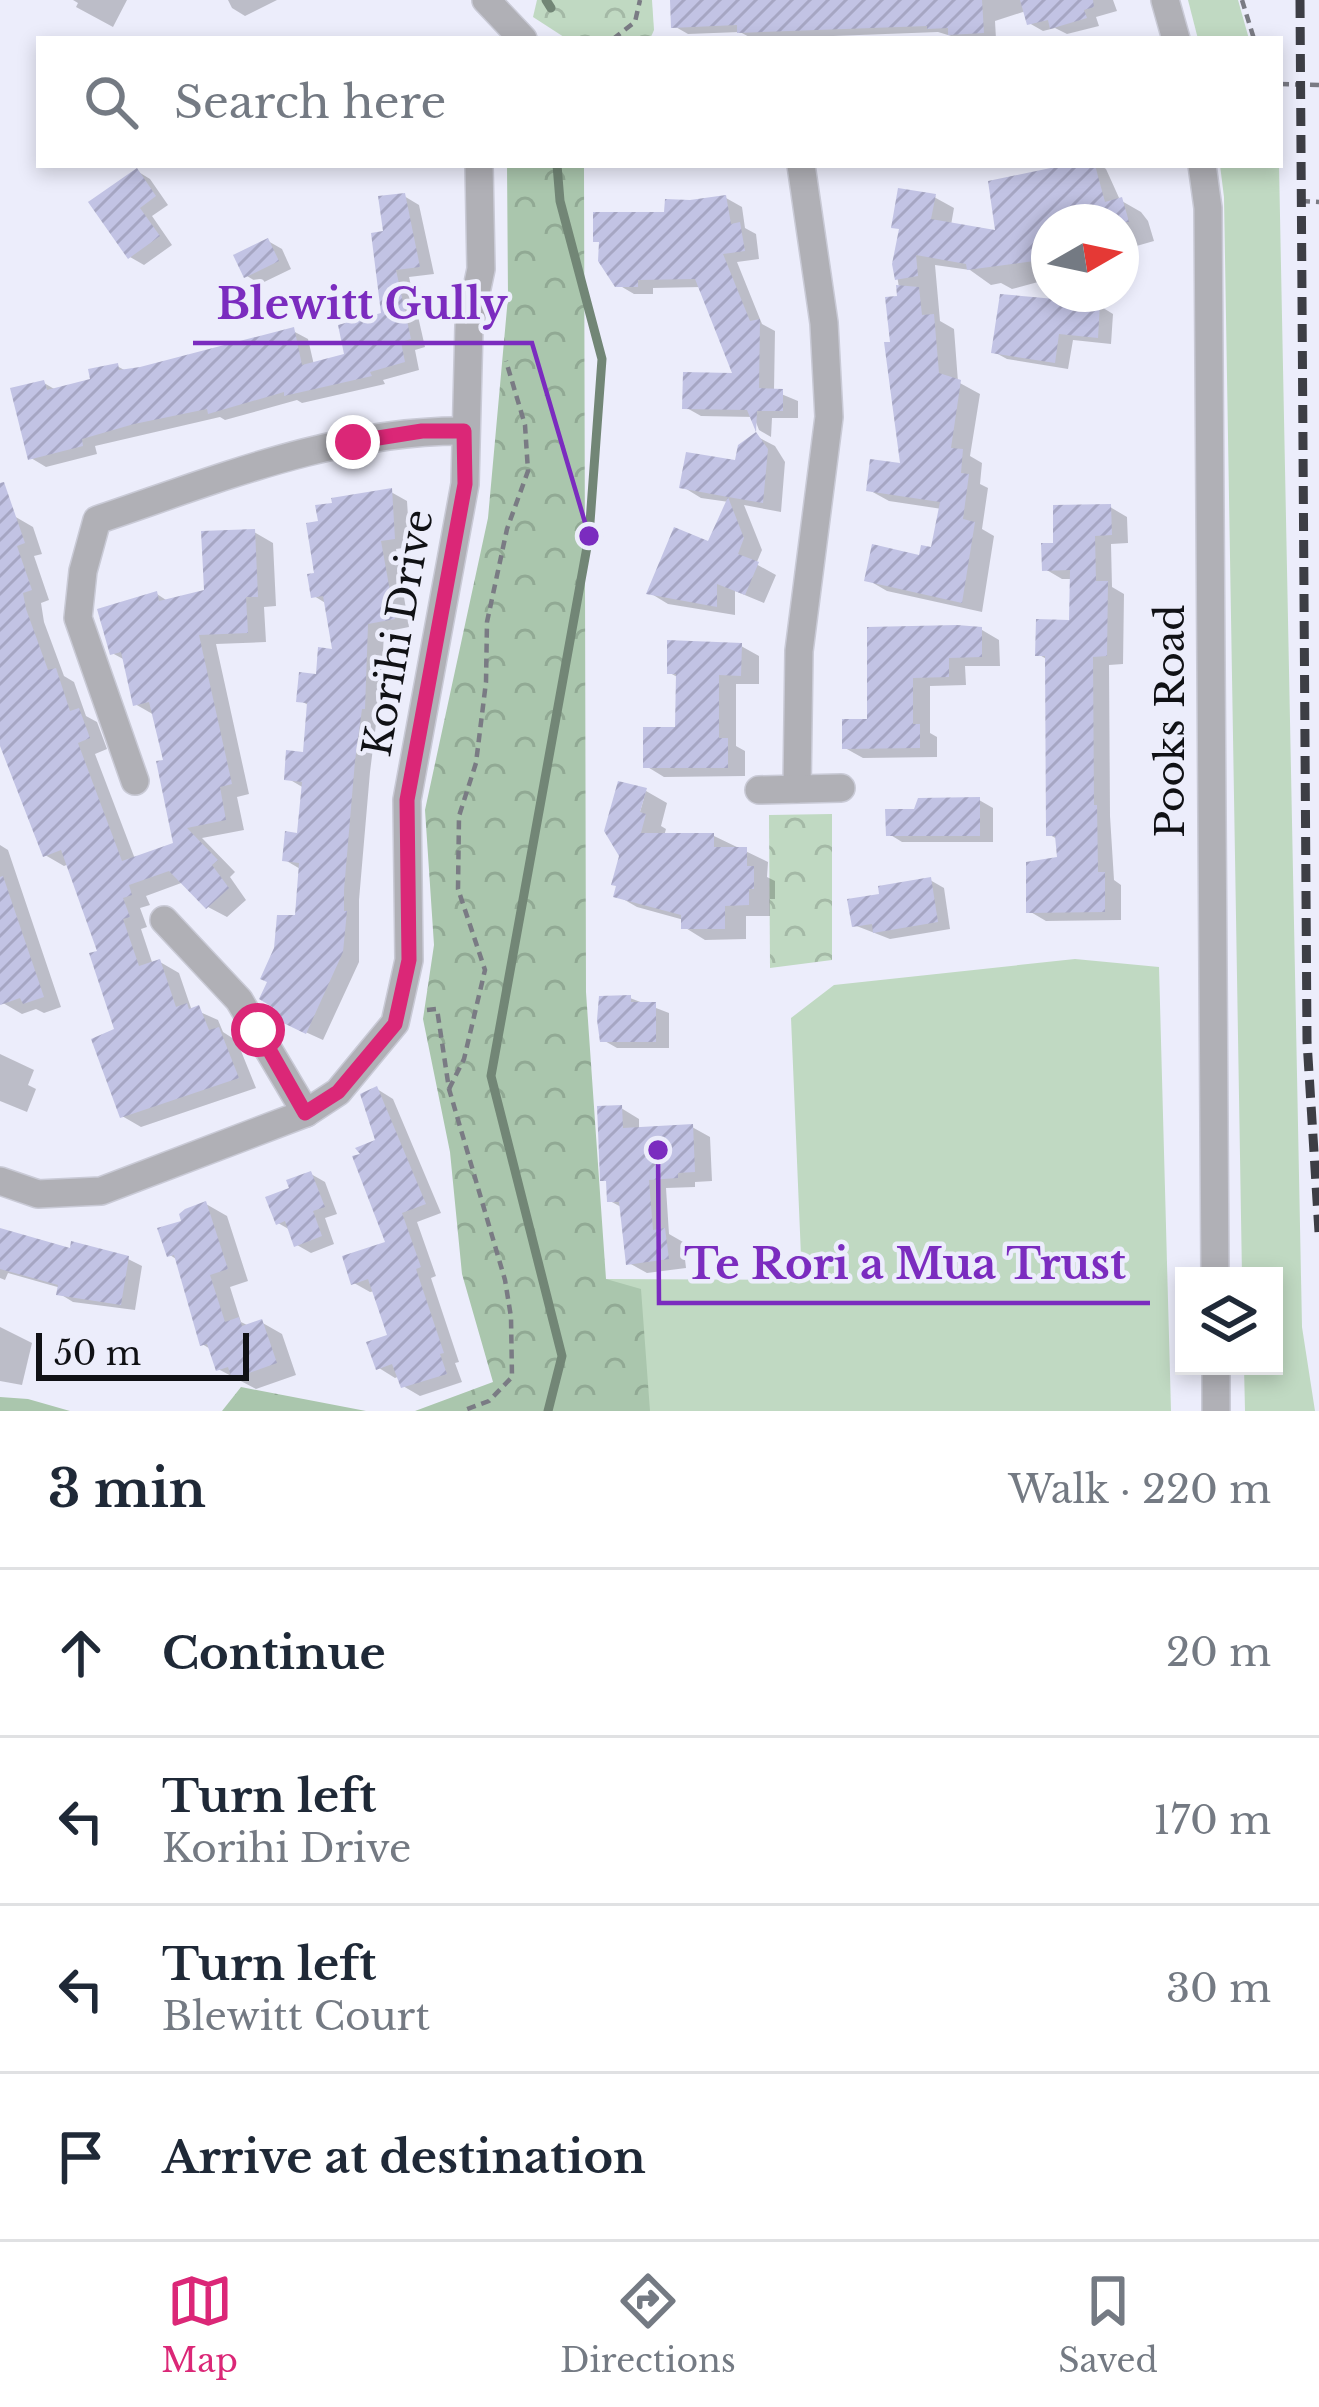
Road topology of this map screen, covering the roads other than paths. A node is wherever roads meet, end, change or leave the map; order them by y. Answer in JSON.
{"nodes":[{"id":1,"x":486,"y":0,"type":"edge"},
{"id":2,"x":1165,"y":0,"type":"edge"},
{"id":3,"x":520,"y":36,"type":"edge"},
{"id":4,"x":1175,"y":36,"type":"edge"},
{"id":5,"x":478,"y":168,"type":"edge"},
{"id":6,"x":801,"y":168,"type":"edge"},
{"id":7,"x":1202,"y":168,"type":"edge"},
{"id":8,"x":464,"y":431,"type":"junction"},
{"id":9,"x":135,"y":781,"type":"dead end"},
{"id":10,"x":841,"y":788,"type":"dead end"},
{"id":11,"x":797,"y":789,"type":"junction"},
{"id":12,"x":759,"y":790,"type":"dead end"},
{"id":13,"x":164,"y":920,"type":"dead end"},
{"id":14,"x":305,"y":1113,"type":"junction"},
{"id":15,"x":0,"y":1181,"type":"edge"},
{"id":16,"x":1215,"y":1267,"type":"edge"},
{"id":17,"x":1216,"y":1375,"type":"edge"},
{"id":18,"x":1216,"y":1411,"type":"edge"}],
"edges":[{"from":1,"to":3,"type":"street"},
{"from":2,"to":4,"type":"street"},
{"from":5,"to":8,"type":"street","name":"Korihi Drive"},
{"from":6,"to":11,"type":"street"},
{"from":7,"to":16,"type":"street","name":"Pooks Road"},
{"from":8,"to":9,"type":"street"},
{"from":8,"to":14,"type":"street","name":"Korihi Drive"},
{"from":10,"to":11,"type":"street"},
{"from":11,"to":12,"type":"street"},
{"from":13,"to":14,"type":"street"},
{"from":14,"to":15,"type":"street","name":"Korihi Drive"},
{"from":17,"to":18,"type":"street"}]}
